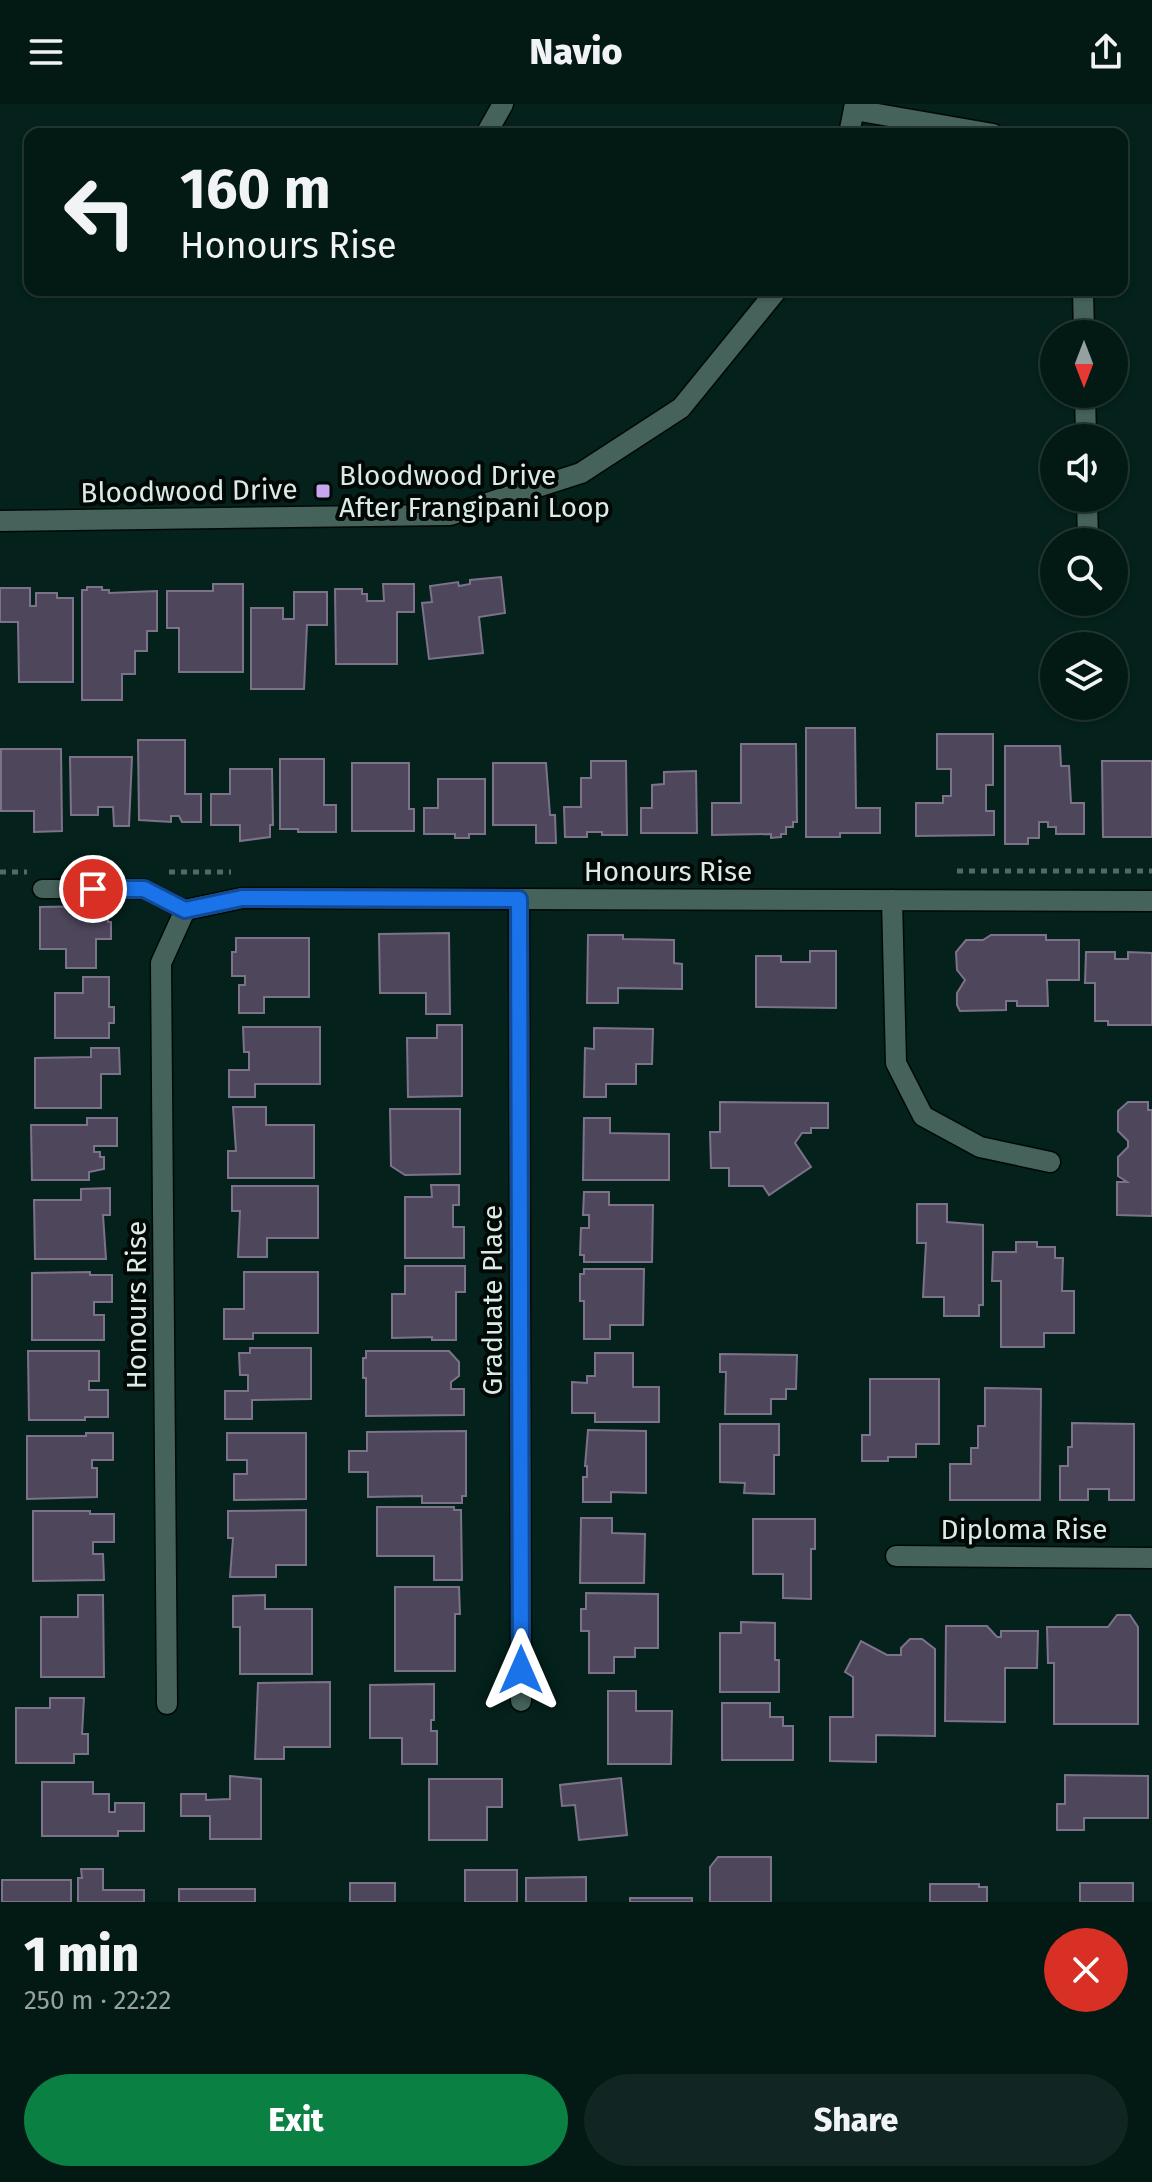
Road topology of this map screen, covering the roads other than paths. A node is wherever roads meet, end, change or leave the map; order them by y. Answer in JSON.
{"nodes":[{"id":1,"x":503,"y":104,"type":"edge"},
{"id":2,"x":854,"y":107,"type":"edge"},
{"id":3,"x":489,"y":128,"type":"edge"},
{"id":4,"x":850,"y":128,"type":"edge"},
{"id":5,"x":962,"y":128,"type":"edge"},
{"id":6,"x":772,"y":296,"type":"edge"},
{"id":7,"x":1083,"y":296,"type":"edge"},
{"id":8,"x":1084,"y":320,"type":"edge"},
{"id":9,"x":0,"y":521,"type":"edge"},
{"id":10,"x":42,"y":889,"type":"dead end"},
{"id":11,"x":519,"y":899,"type":"junction"},
{"id":12,"x":892,"y":900,"type":"junction"},
{"id":13,"x":1152,"y":901,"type":"edge"},
{"id":14,"x":185,"y":910,"type":"junction"},
{"id":15,"x":1050,"y":1162,"type":"dead end"},
{"id":16,"x":896,"y":1556,"type":"dead end"},
{"id":17,"x":1152,"y":1558,"type":"edge"},
{"id":18,"x":521,"y":1701,"type":"dead end"},
{"id":19,"x":167,"y":1704,"type":"dead end"}],
"edges":[{"from":1,"to":3,"type":"street"},
{"from":2,"to":4,"type":"street"},
{"from":2,"to":5,"type":"street"},
{"from":6,"to":9,"type":"street","name":"Bloodwood Drive"},
{"from":7,"to":8,"type":"street"},
{"from":10,"to":14,"type":"lane"},
{"from":11,"to":12,"type":"street","name":"Honours Rise"},
{"from":11,"to":14,"type":"street","name":"Honours Rise"},
{"from":11,"to":18,"type":"street","name":"Graduate Place"},
{"from":12,"to":13,"type":"street","name":"Honours Rise"},
{"from":12,"to":15,"type":"street"},
{"from":14,"to":19,"type":"street","name":"Honours Rise"},
{"from":16,"to":17,"type":"street","name":"Diploma Rise"}]}
